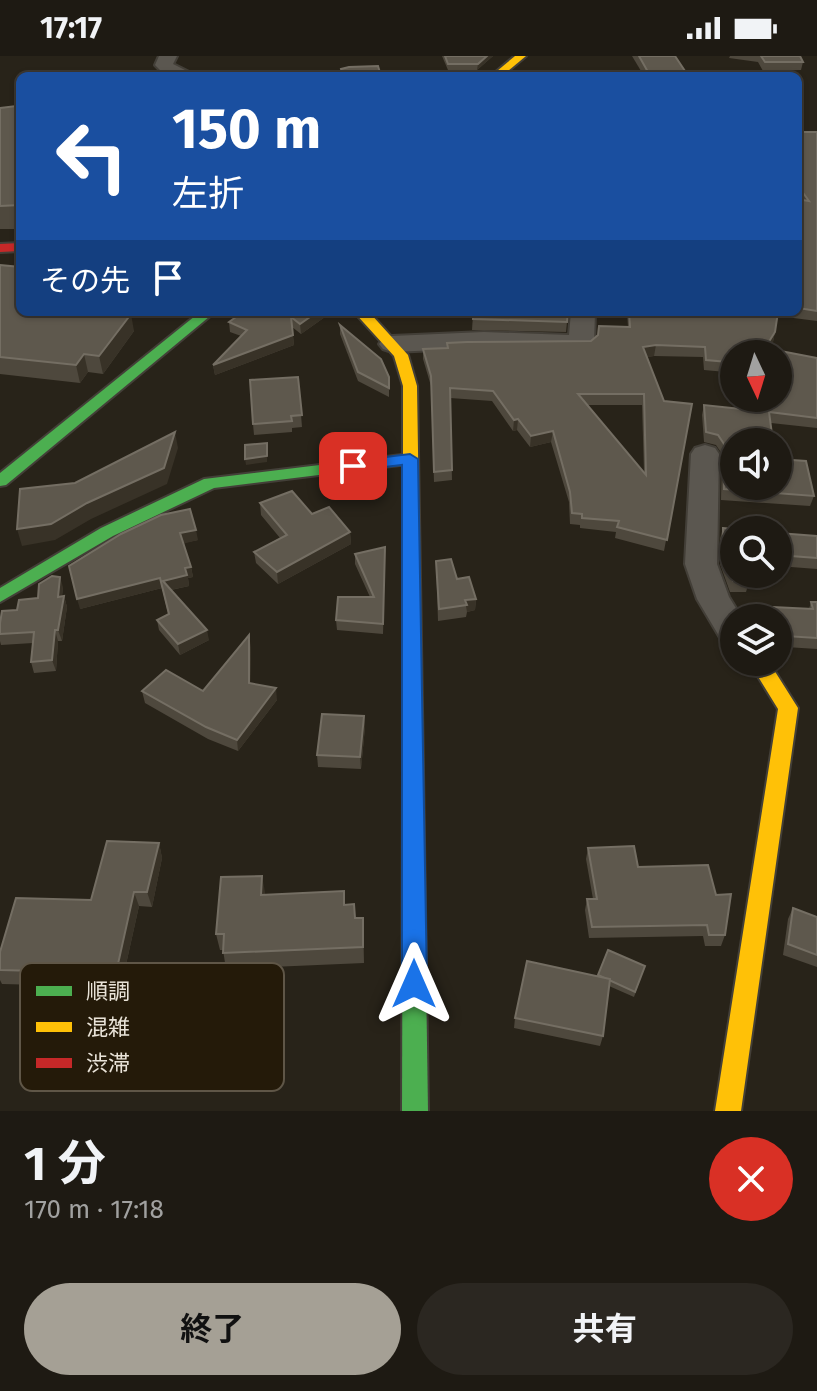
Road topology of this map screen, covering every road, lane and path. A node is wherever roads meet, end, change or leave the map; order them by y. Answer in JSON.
{"nodes":[{"id":1,"x":168,"y":56,"type":"edge"},
{"id":2,"x":521,"y":56,"type":"edge"},
{"id":3,"x":172,"y":72,"type":"edge"},
{"id":4,"x":501,"y":72,"type":"edge"},
{"id":5,"x":203,"y":316,"type":"edge"},
{"id":6,"x":365,"y":316,"type":"edge"},
{"id":7,"x":583,"y":316,"type":"edge"},
{"id":8,"x":392,"y":344,"type":"junction"},
{"id":9,"x":705,"y":454,"type":"dead end"},
{"id":10,"x":410,"y":459,"type":"junction"},
{"id":11,"x":0,"y":481,"type":"edge"},
{"id":12,"x":0,"y":596,"type":"edge"},
{"id":13,"x":720,"y":610,"type":"edge"},
{"id":14,"x":768,"y":676,"type":"edge"},
{"id":15,"x":415,"y":1111,"type":"edge"},
{"id":16,"x":728,"y":1111,"type":"edge"}],
"edges":[{"from":1,"to":3,"type":"street"},
{"from":2,"to":4,"type":"main road"},
{"from":5,"to":11,"type":"main road"},
{"from":6,"to":8,"type":"main road"},
{"from":7,"to":8,"type":"street"},
{"from":8,"to":10,"type":"main road"},
{"from":9,"to":13,"type":"street"},
{"from":10,"to":12,"type":"main road"},
{"from":10,"to":15,"type":"main road"},
{"from":14,"to":16,"type":"main road"}]}
